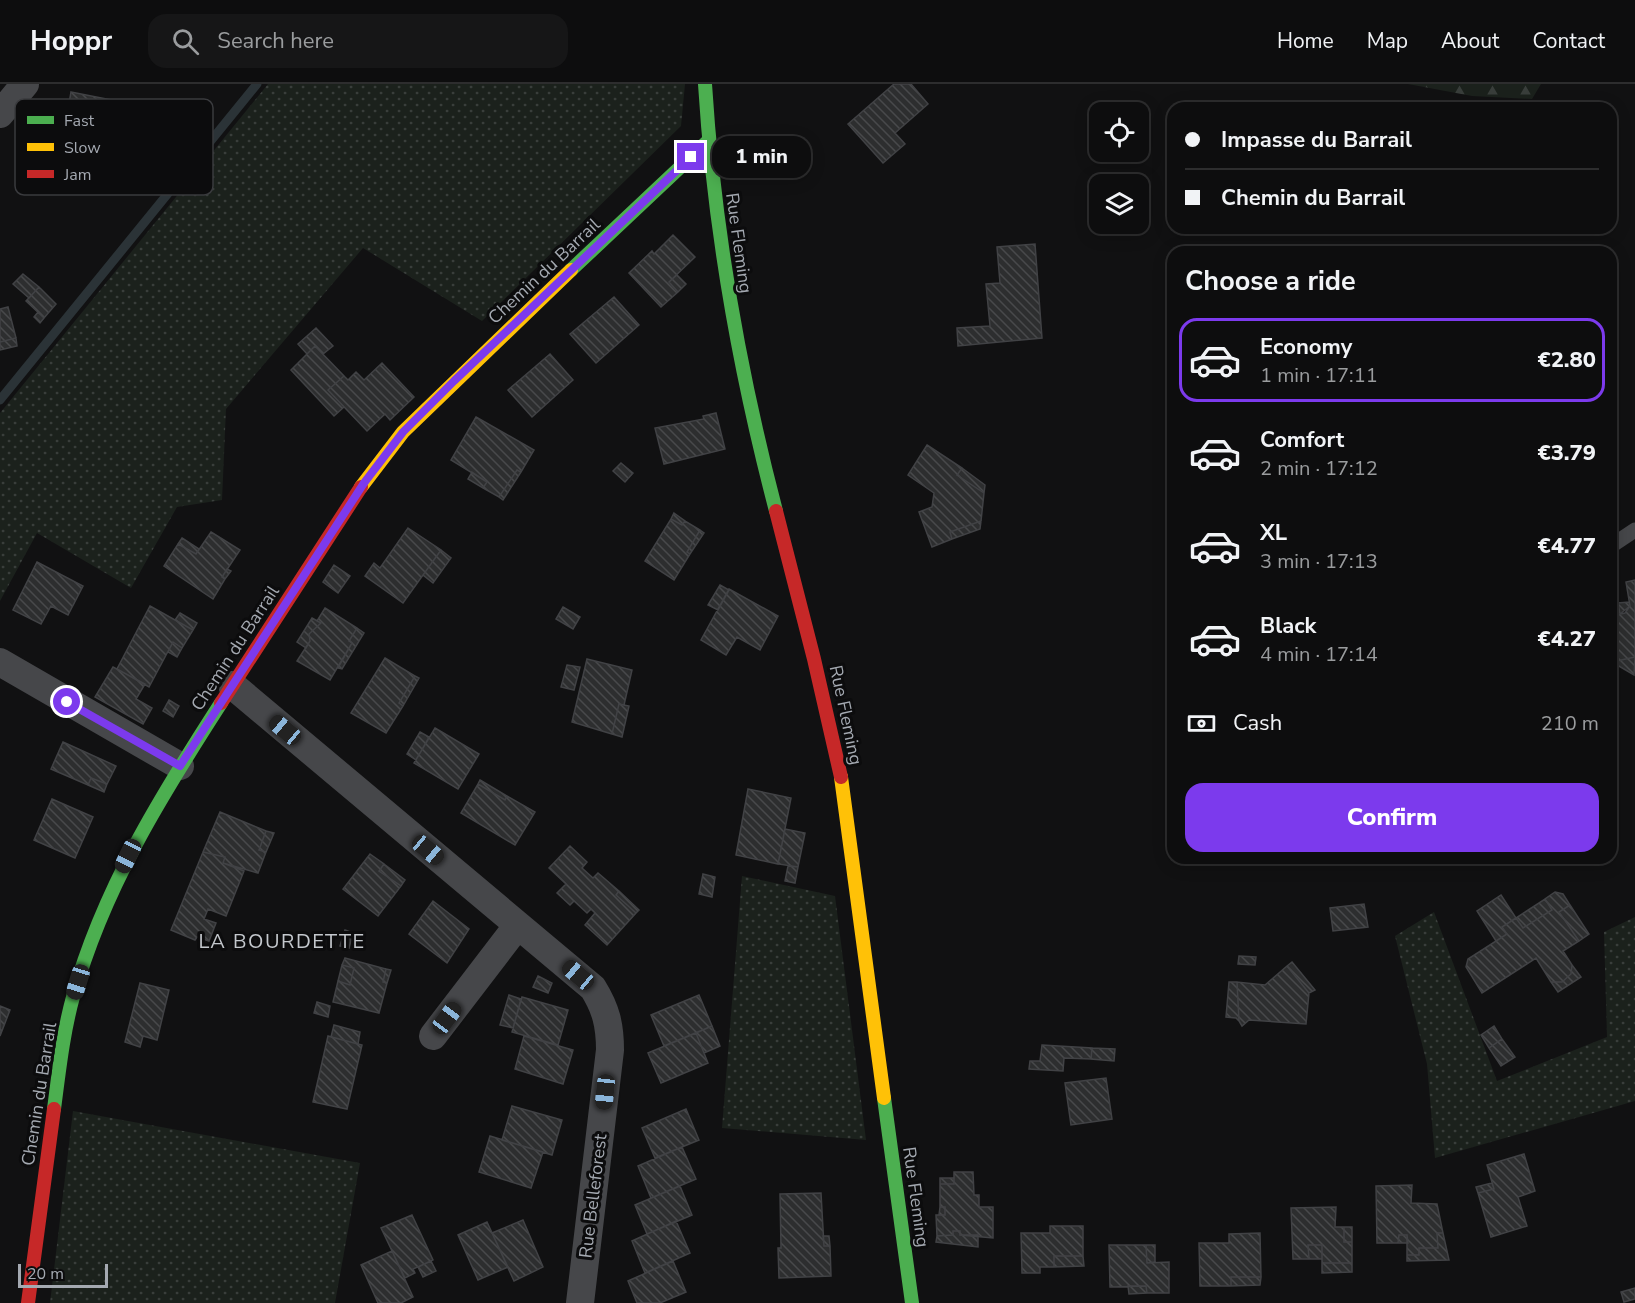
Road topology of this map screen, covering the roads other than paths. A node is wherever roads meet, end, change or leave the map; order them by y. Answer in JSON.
{"nodes":[{"id":1,"x":25,"y":84,"type":"edge"},
{"id":2,"x":705,"y":84,"type":"edge"},
{"id":3,"x":0,"y":114,"type":"edge"},
{"id":4,"x":708,"y":141,"type":"junction"},
{"id":5,"x":1635,"y":530,"type":"edge"},
{"id":6,"x":1617,"y":542,"type":"edge"},
{"id":7,"x":0,"y":662,"type":"edge"},
{"id":8,"x":232,"y":685,"type":"junction"},
{"id":9,"x":180,"y":766,"type":"junction"},
{"id":10,"x":518,"y":925,"type":"junction"},
{"id":11,"x":433,"y":1036,"type":"dead end"},
{"id":12,"x":28,"y":1303,"type":"edge"},
{"id":13,"x":580,"y":1303,"type":"edge"},
{"id":14,"x":912,"y":1303,"type":"edge"}],
"edges":[{"from":1,"to":3,"type":"street"},
{"from":2,"to":4,"type":"street","name":"Rue Fleming"},
{"from":4,"to":8,"type":"street","name":"Chemin du Barrail"},
{"from":4,"to":14,"type":"street","name":"Rue Fleming"},
{"from":5,"to":6,"type":"lane"},
{"from":7,"to":9,"type":"street"},
{"from":8,"to":9,"type":"street","name":"Chemin du Barrail"},
{"from":8,"to":10,"type":"street","name":"Rue Belleforest"},
{"from":9,"to":12,"type":"street","name":"Chemin du Barrail"},
{"from":10,"to":11,"type":"street"},
{"from":10,"to":13,"type":"street","name":"Rue Belleforest"}]}
